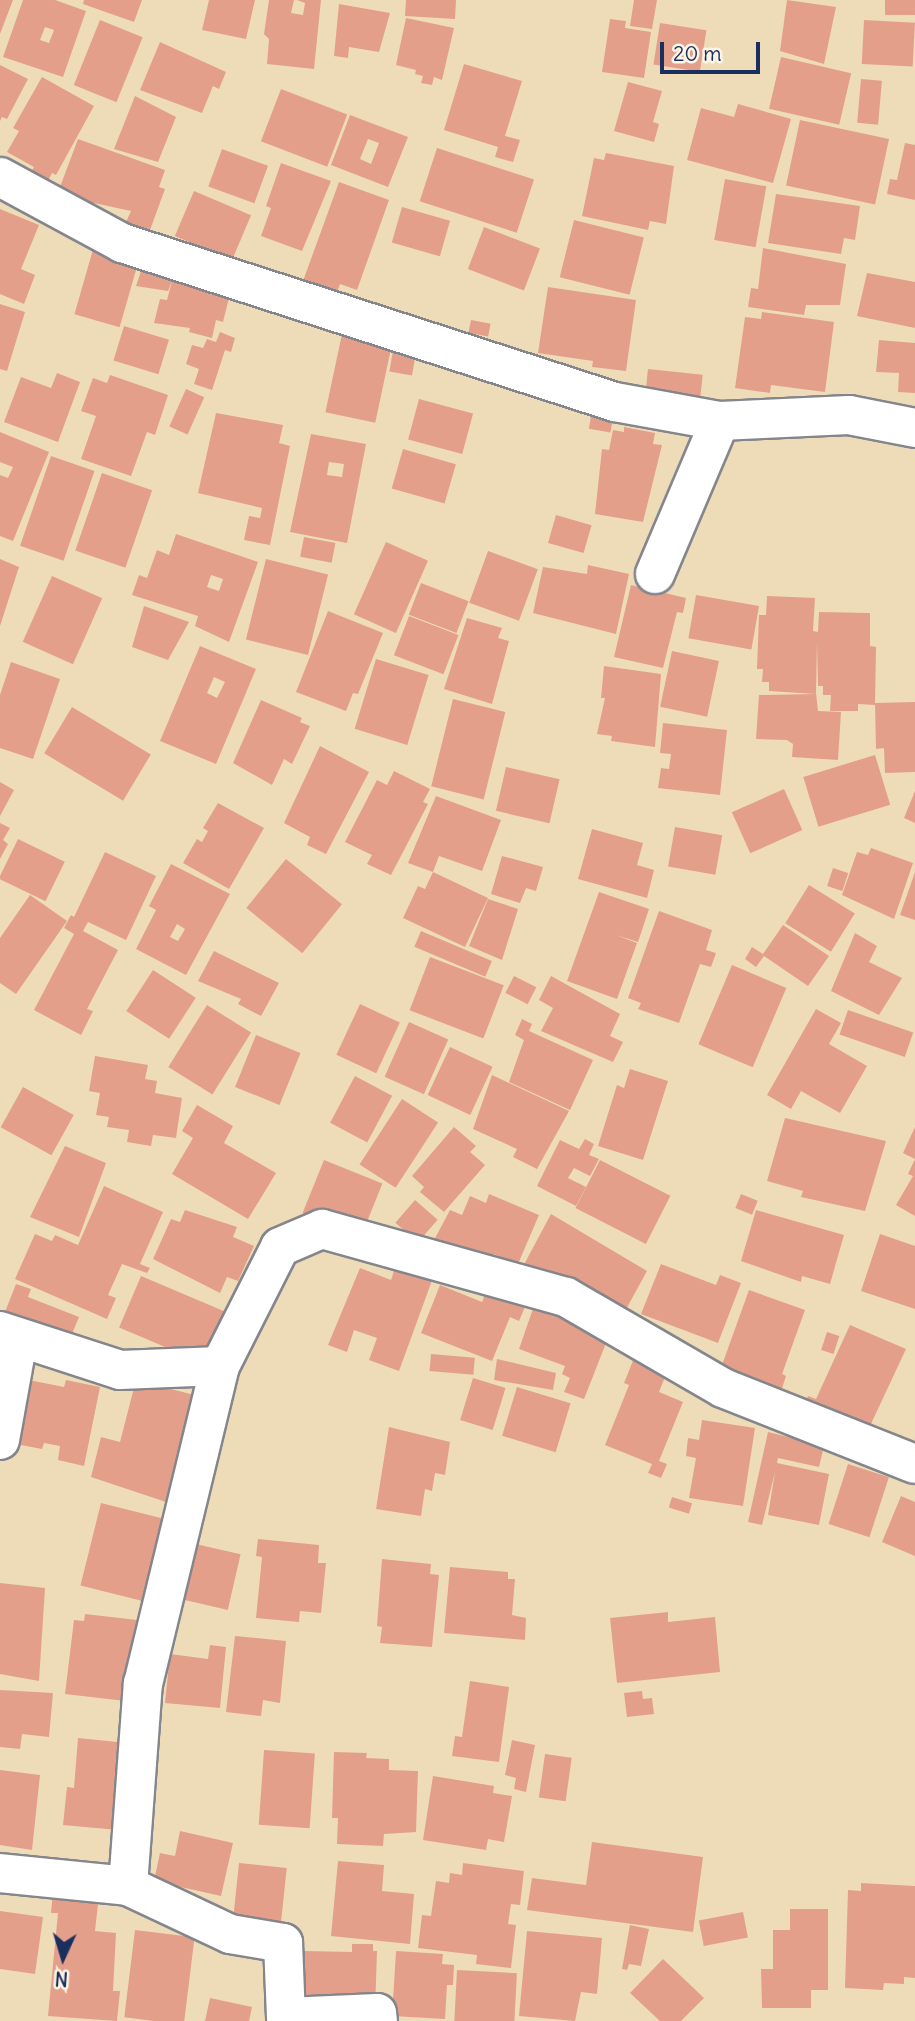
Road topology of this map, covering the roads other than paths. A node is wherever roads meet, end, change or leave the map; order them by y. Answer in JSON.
{"nodes":[{"id":1,"x":0,"y":177,"type":"edge"},
{"id":2,"x":720,"y":421,"type":"junction"},
{"id":3,"x":915,"y":428,"type":"edge"},
{"id":4,"x":655,"y":574,"type":"dead end"},
{"id":5,"x":9,"y":1335,"type":"edge"},
{"id":6,"x":220,"y":1366,"type":"junction"},
{"id":7,"x":0,"y":1440,"type":"edge"},
{"id":8,"x":915,"y":1464,"type":"edge"},
{"id":9,"x":0,"y":1873,"type":"edge"},
{"id":10,"x":128,"y":1886,"type":"junction"},
{"id":11,"x":378,"y":2021,"type":"edge"}],
"edges":[{"from":1,"to":2,"type":"street"},
{"from":2,"to":3,"type":"street"},
{"from":2,"to":4,"type":"street"},
{"from":5,"to":6,"type":"street"},
{"from":5,"to":7,"type":"street"},
{"from":6,"to":8,"type":"street"},
{"from":6,"to":10,"type":"street"},
{"from":9,"to":10,"type":"street"},
{"from":10,"to":11,"type":"street"}]}
